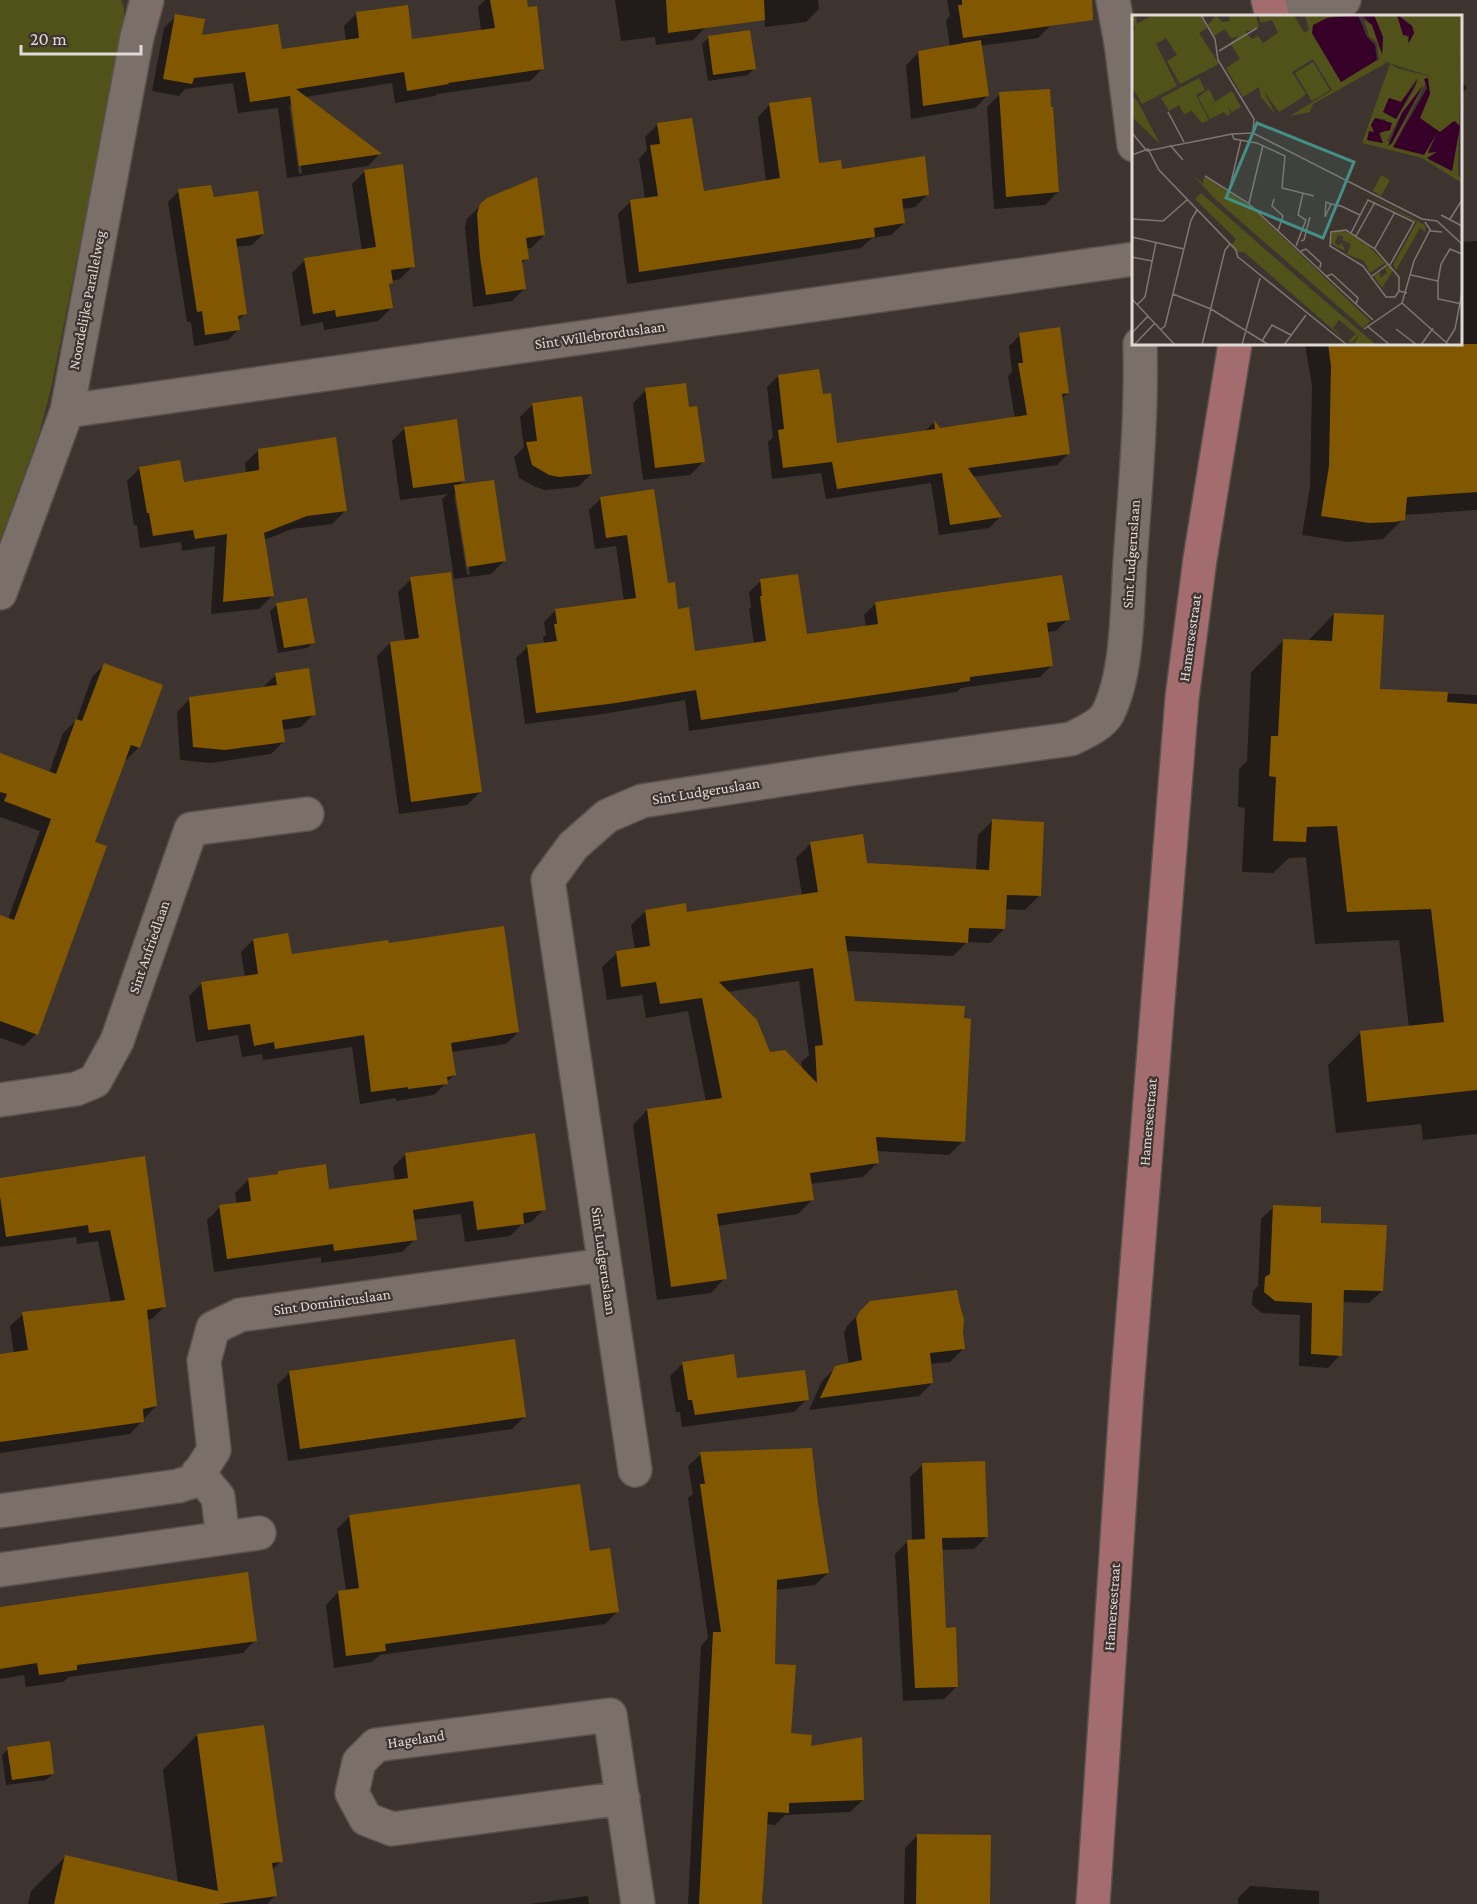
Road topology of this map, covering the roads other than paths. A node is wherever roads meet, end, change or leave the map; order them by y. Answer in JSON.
{"nodes":[{"id":1,"x":147,"y":0,"type":"edge"},
{"id":2,"x":1113,"y":0,"type":"edge"},
{"id":3,"x":1268,"y":0,"type":"edge"},
{"id":4,"x":1344,"y":0,"type":"edge"},
{"id":5,"x":1272,"y":15,"type":"edge"},
{"id":6,"x":1276,"y":15,"type":"edge"},
{"id":7,"x":1132,"y":129,"type":"edge"},
{"id":8,"x":1132,"y":259,"type":"edge"},
{"id":9,"x":1140,"y":345,"type":"edge"},
{"id":10,"x":1235,"y":345,"type":"edge"},
{"id":11,"x":67,"y":411,"type":"junction"},
{"id":12,"x":0,"y":593,"type":"edge"},
{"id":13,"x":307,"y":814,"type":"dead end"},
{"id":14,"x":0,"y":1100,"type":"edge"},
{"id":15,"x":604,"y":1265,"type":"junction"},
{"id":16,"x":635,"y":1470,"type":"dead end"},
{"id":17,"x":198,"y":1473,"type":"junction"},
{"id":18,"x":0,"y":1511,"type":"edge"},
{"id":19,"x":259,"y":1533,"type":"dead end"},
{"id":20,"x":224,"y":1538,"type":"junction"},
{"id":21,"x":0,"y":1570,"type":"edge"},
{"id":22,"x":623,"y":1798,"type":"junction"},
{"id":23,"x":638,"y":1904,"type":"edge"},
{"id":24,"x":1093,"y":1904,"type":"edge"}],
"edges":[{"from":1,"to":11,"type":"street","name":"Noordelijke Parallelweg"},
{"from":2,"to":7,"type":"street"},
{"from":3,"to":5,"type":"main road"},
{"from":4,"to":6,"type":"street"},
{"from":8,"to":11,"type":"street","name":"Sint Willebrorduslaan"},
{"from":9,"to":15,"type":"street","name":"Sint Ludgeruslaan"},
{"from":10,"to":24,"type":"main road","name":"Hamersestraat"},
{"from":11,"to":12,"type":"street","name":"Noordelijke Parallelweg"},
{"from":13,"to":14,"type":"street","name":"Sint Anfriedlaan"},
{"from":15,"to":16,"type":"street","name":"Sint Ludgeruslaan"},
{"from":15,"to":17,"type":"street","name":"Sint Dominicuslaan"},
{"from":17,"to":18,"type":"street","name":"Sint Dominicuslaan"},
{"from":17,"to":20,"type":"street"},
{"from":19,"to":20,"type":"street"},
{"from":20,"to":21,"type":"street"},
{"from":22,"to":22,"type":"street","name":"Hageland"},
{"from":22,"to":23,"type":"street","name":"Hageland"}]}
